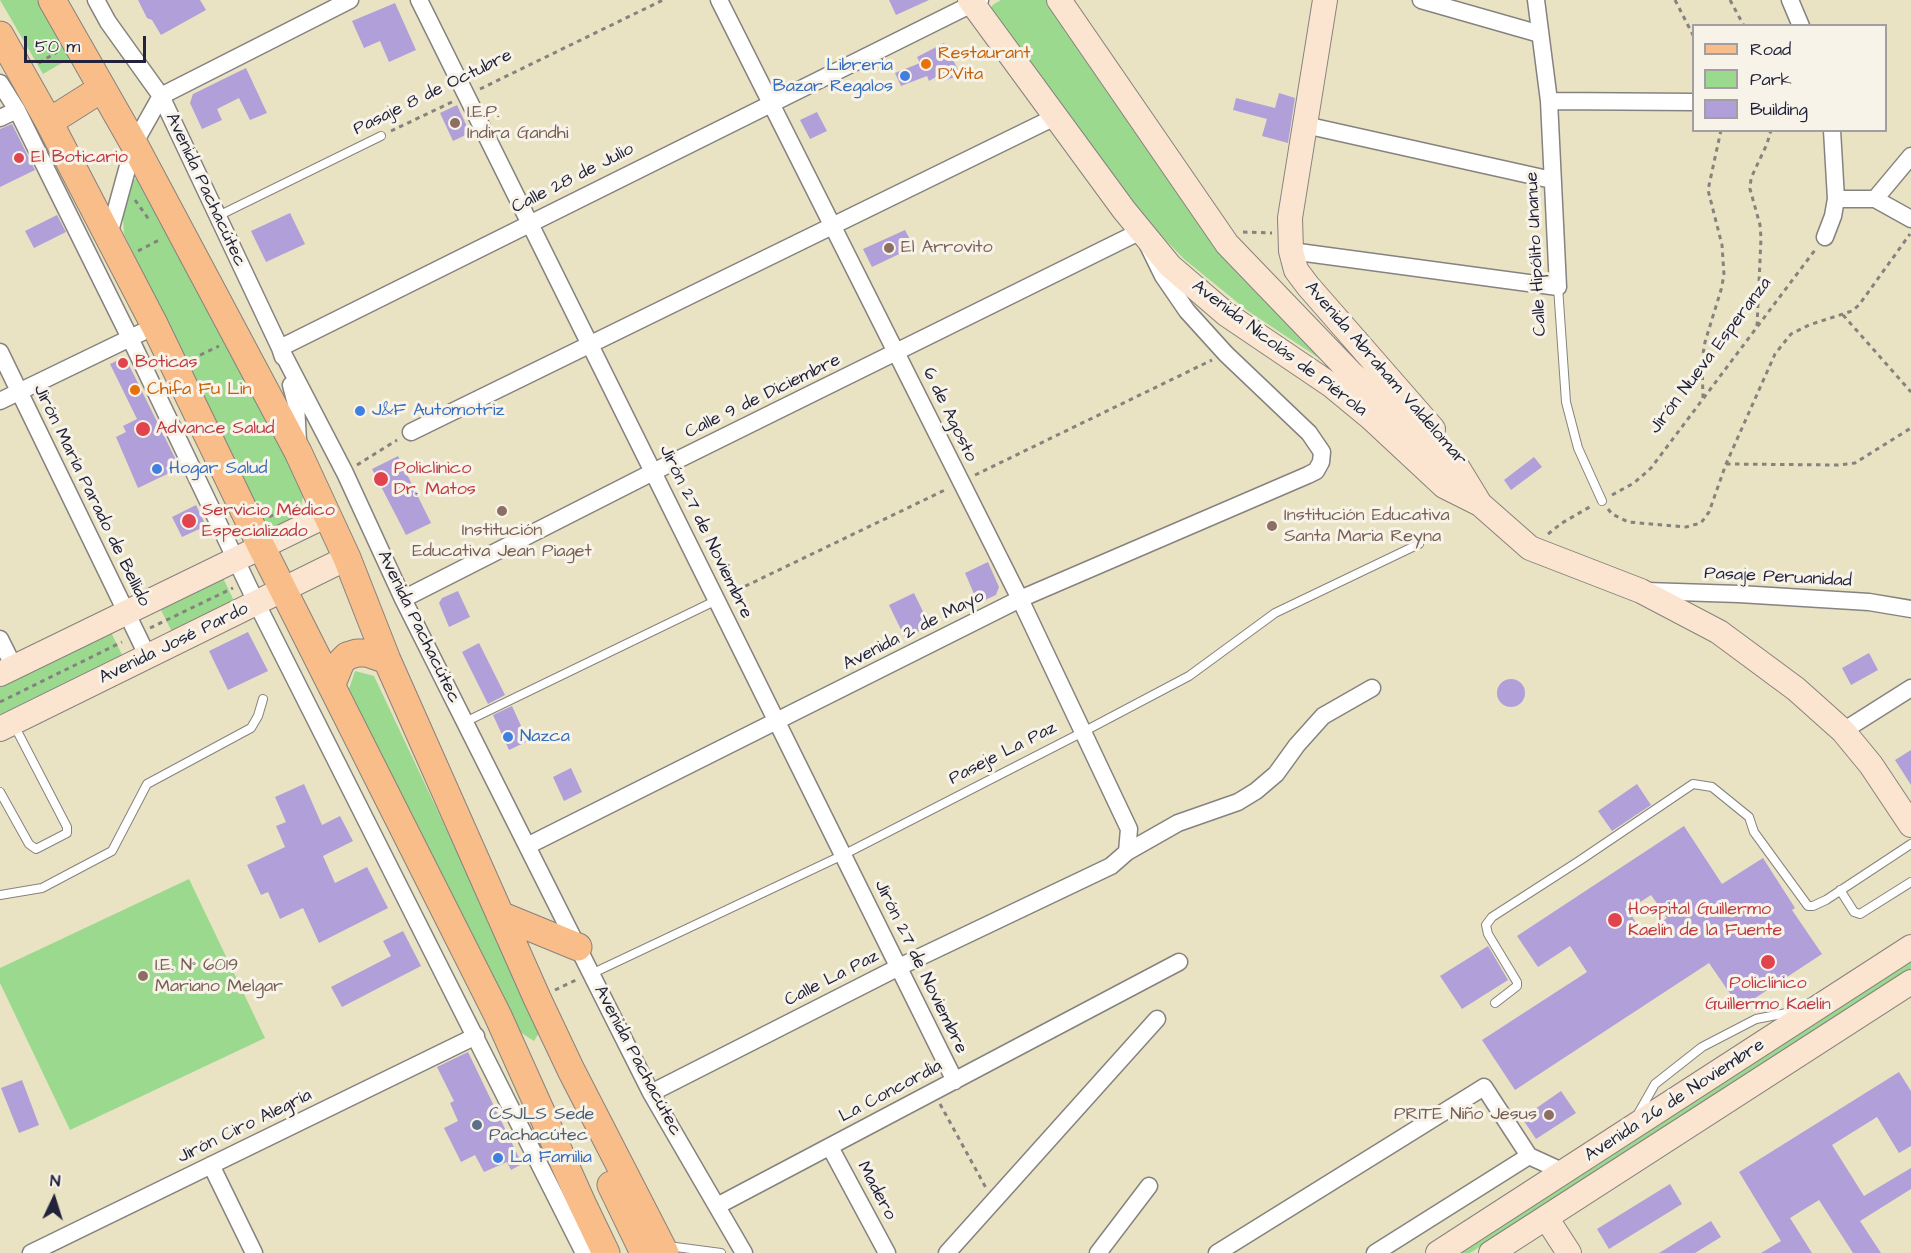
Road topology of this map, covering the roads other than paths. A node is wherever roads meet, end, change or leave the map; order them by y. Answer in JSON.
{"nodes":[{"id":1,"x":52,"y":0,"type":"edge"},
{"id":2,"x":96,"y":0,"type":"edge"},
{"id":3,"x":350,"y":0,"type":"edge"},
{"id":4,"x":419,"y":0,"type":"edge"},
{"id":5,"x":719,"y":0,"type":"edge"},
{"id":6,"x":1059,"y":0,"type":"edge"},
{"id":7,"x":1325,"y":0,"type":"edge"},
{"id":8,"x":1421,"y":0,"type":"edge"},
{"id":9,"x":1536,"y":0,"type":"edge"},
{"id":10,"x":1790,"y":0,"type":"edge"},
{"id":11,"x":974,"y":1,"type":"edge"},
{"id":12,"x":1800,"y":24,"type":"edge"},
{"id":13,"x":1540,"y":34,"type":"junction"},
{"id":14,"x":0,"y":35,"type":"edge"},
{"id":15,"x":11,"y":78,"type":"edge"},
{"id":16,"x":101,"y":89,"type":"junction"},
{"id":17,"x":161,"y":96,"type":"junction"},
{"id":18,"x":771,"y":102,"type":"junction"},
{"id":19,"x":1549,"y":102,"type":"junction"},
{"id":20,"x":1692,"y":102,"type":"edge"},
{"id":21,"x":17,"y":110,"type":"junction"},
{"id":22,"x":1055,"y":117,"type":"junction"},
{"id":23,"x":0,"y":118,"type":"edge"},
{"id":24,"x":49,"y":122,"type":"junction"},
{"id":25,"x":1305,"y":125,"type":"junction"},
{"id":26,"x":1832,"y":132,"type":"edge"},
{"id":27,"x":381,"y":136,"type":"road end"},
{"id":28,"x":134,"y":144,"type":"junction"},
{"id":29,"x":1911,"y":156,"type":"edge"},
{"id":30,"x":1552,"y":180,"type":"junction"},
{"id":31,"x":1836,"y":199,"type":"junction"},
{"id":32,"x":1875,"y":199,"type":"junction"},
{"id":33,"x":218,"y":216,"type":"junction"},
{"id":34,"x":1911,"y":219,"type":"edge"},
{"id":35,"x":530,"y":223,"type":"junction"},
{"id":36,"x":834,"y":226,"type":"junction"},
{"id":37,"x":1141,"y":231,"type":"junction"},
{"id":38,"x":109,"y":235,"type":"junction"},
{"id":39,"x":1825,"y":237,"type":"road end"},
{"id":40,"x":1290,"y":242,"type":"junction"},
{"id":41,"x":1558,"y":287,"type":"junction"},
{"id":42,"x":155,"y":326,"type":"junction"},
{"id":43,"x":130,"y":338,"type":"junction"},
{"id":44,"x":590,"y":344,"type":"junction"},
{"id":45,"x":280,"y":348,"type":"junction"},
{"id":46,"x":0,"y":352,"type":"edge"},
{"id":47,"x":896,"y":352,"type":"junction"},
{"id":48,"x":19,"y":392,"type":"junction"},
{"id":49,"x":0,"y":401,"type":"edge"},
{"id":50,"x":411,"y":432,"type":"road end"},
{"id":51,"x":298,"y":452,"type":"junction"},
{"id":52,"x":653,"y":472,"type":"junction"},
{"id":53,"x":1602,"y":501,"type":"road end"},
{"id":54,"x":322,"y":504,"type":"junction"},
{"id":55,"x":1480,"y":504,"type":"junction"},
{"id":56,"x":1506,"y":526,"type":"junction"},
{"id":57,"x":257,"y":537,"type":"junction"},
{"id":58,"x":1419,"y":544,"type":"dead end"},
{"id":59,"x":347,"y":558,"type":"junction"},
{"id":60,"x":235,"y":560,"type":"junction"},
{"id":61,"x":285,"y":589,"type":"junction"},
{"id":62,"x":1641,"y":591,"type":"junction"},
{"id":63,"x":403,"y":599,"type":"junction"},
{"id":64,"x":717,"y":600,"type":"junction"},
{"id":65,"x":1020,"y":600,"type":"junction"},
{"id":66,"x":257,"y":604,"type":"junction"},
{"id":67,"x":1911,"y":609,"type":"edge"},
{"id":68,"x":125,"y":613,"type":"junction"},
{"id":69,"x":0,"y":639,"type":"edge"},
{"id":70,"x":148,"y":657,"type":"junction"},
{"id":71,"x":387,"y":660,"type":"junction"},
{"id":72,"x":7,"y":671,"type":"edge"},
{"id":73,"x":332,"y":684,"type":"junction"},
{"id":74,"x":1372,"y":688,"type":"dead end"},
{"id":75,"x":1911,"y":688,"type":"edge"},
{"id":76,"x":263,"y":699,"type":"dead end"},
{"id":77,"x":776,"y":721,"type":"junction"},
{"id":78,"x":465,"y":722,"type":"junction"},
{"id":79,"x":7,"y":726,"type":"edge"},
{"id":80,"x":1843,"y":731,"type":"junction"},
{"id":81,"x":1083,"y":732,"type":"junction"},
{"id":82,"x":0,"y":792,"type":"edge"},
{"id":83,"x":1909,"y":817,"type":"edge"},
{"id":84,"x":1911,"y":844,"type":"edge"},
{"id":85,"x":527,"y":846,"type":"junction"},
{"id":86,"x":1127,"y":852,"type":"junction"},
{"id":87,"x":843,"y":855,"type":"junction"},
{"id":88,"x":1911,"y":882,"type":"edge"},
{"id":89,"x":1840,"y":890,"type":"junction"},
{"id":90,"x":0,"y":895,"type":"edge"},
{"id":91,"x":500,"y":915,"type":"junction"},
{"id":92,"x":578,"y":947,"type":"junction"},
{"id":93,"x":1911,"y":947,"type":"edge"},
{"id":94,"x":1179,"y":962,"type":"dead end"},
{"id":95,"x":899,"y":968,"type":"junction"},
{"id":96,"x":591,"y":974,"type":"junction"},
{"id":97,"x":1911,"y":982,"type":"edge"},
{"id":98,"x":1495,"y":1004,"type":"dead end"},
{"id":99,"x":1157,"y":1019,"type":"dead end"},
{"id":100,"x":476,"y":1036,"type":"junction"},
{"id":101,"x":526,"y":1077,"type":"junction"},
{"id":102,"x":955,"y":1081,"type":"junction"},
{"id":103,"x":651,"y":1093,"type":"junction"},
{"id":104,"x":830,"y":1147,"type":"junction"},
{"id":105,"x":1528,"y":1156,"type":"junction"},
{"id":106,"x":211,"y":1165,"type":"junction"},
{"id":107,"x":1564,"y":1173,"type":"junction"},
{"id":108,"x":1149,"y":1186,"type":"dead end"},
{"id":109,"x":717,"y":1206,"type":"junction"},
{"id":110,"x":1547,"y":1219,"type":"junction"},
{"id":111,"x":657,"y":1250,"type":"edge"},
{"id":112,"x":31,"y":1253,"type":"edge"},
{"id":113,"x":254,"y":1253,"type":"edge"},
{"id":114,"x":584,"y":1253,"type":"edge"},
{"id":115,"x":606,"y":1253,"type":"edge"},
{"id":116,"x":624,"y":1253,"type":"edge"},
{"id":117,"x":721,"y":1253,"type":"edge"},
{"id":118,"x":744,"y":1253,"type":"edge"},
{"id":119,"x":887,"y":1253,"type":"edge"},
{"id":120,"x":947,"y":1253,"type":"edge"},
{"id":121,"x":1098,"y":1253,"type":"edge"},
{"id":122,"x":1217,"y":1253,"type":"edge"},
{"id":123,"x":1375,"y":1253,"type":"edge"},
{"id":124,"x":1437,"y":1253,"type":"edge"},
{"id":125,"x":1491,"y":1253,"type":"edge"},
{"id":126,"x":1569,"y":1253,"type":"edge"}],
"edges":[{"from":1,"to":16,"type":"main road","name":"Avenida Pachacútec"},
{"from":2,"to":17,"type":"street","name":"Avenida Pachacútec"},
{"from":3,"to":17,"type":"street"},
{"from":4,"to":35,"type":"street","name":"Jirón 27 de Noviembre"},
{"from":5,"to":18,"type":"street","name":"6 de Agosto"},
{"from":6,"to":55,"type":"main road","name":"Avenida Nicolás de Piérola"},
{"from":7,"to":25,"type":"main road","name":"Avenida Abraham Valdelomar"},
{"from":8,"to":13,"type":"street"},
{"from":9,"to":13,"type":"street","name":"Calle Hipólito Unanue"},
{"from":10,"to":12,"type":"street"},
{"from":11,"to":18,"type":"street","name":"Calle 28 de Julio"},
{"from":11,"to":22,"type":"main road","name":"Avenida Nicolás de Piérola"},
{"from":13,"to":19,"type":"street","name":"Calle Hipólito Unanue"},
{"from":14,"to":15,"type":"main road"},
{"from":15,"to":21,"type":"street"},
{"from":15,"to":24,"type":"main road"},
{"from":16,"to":24,"type":"main road"},
{"from":16,"to":28,"type":"main road","name":"Avenida Pachacútec"},
{"from":17,"to":28,"type":"street"},
{"from":17,"to":33,"type":"street","name":"Avenida Pachacútec"},
{"from":18,"to":35,"type":"street","name":"Calle 28 de Julio"},
{"from":18,"to":36,"type":"street","name":"6 de Agosto"},
{"from":19,"to":20,"type":"street"},
{"from":19,"to":30,"type":"street","name":"Calle Hipólito Unanue"},
{"from":21,"to":23,"type":"street"},
{"from":21,"to":43,"type":"street"},
{"from":22,"to":36,"type":"street"},
{"from":22,"to":37,"type":"main road","name":"Avenida Nicolás de Piérola"},
{"from":24,"to":38,"type":"main road"},
{"from":25,"to":30,"type":"street"},
{"from":25,"to":40,"type":"main road","name":"Avenida Abraham Valdelomar"},
{"from":26,"to":31,"type":"street"},
{"from":27,"to":33,"type":"lane","name":"Pasaje 8 de Octubre"},
{"from":28,"to":38,"type":"street"},
{"from":28,"to":51,"type":"main road","name":"Avenida Pachacútec"},
{"from":29,"to":32,"type":"street"},
{"from":30,"to":41,"type":"street","name":"Calle Hipólito Unanue"},
{"from":31,"to":32,"type":"street"},
{"from":31,"to":39,"type":"street"},
{"from":32,"to":34,"type":"street"},
{"from":33,"to":45,"type":"street","name":"Avenida Pachacútec"},
{"from":35,"to":44,"type":"street","name":"Jirón 27 de Noviembre"},
{"from":35,"to":45,"type":"street","name":"Calle 28 de Julio"},
{"from":36,"to":44,"type":"street"},
{"from":36,"to":47,"type":"street","name":"6 de Agosto"},
{"from":37,"to":47,"type":"street","name":"Calle 9 de Diciembre"},
{"from":37,"to":55,"type":"main road","name":"Avenida Nicolás de Piérola"},
{"from":37,"to":65,"type":"street","name":"Avenida 2 de Mayo"},
{"from":38,"to":42,"type":"main road"},
{"from":40,"to":41,"type":"street"},
{"from":40,"to":56,"type":"main road","name":"Avenida Abraham Valdelomar"},
{"from":41,"to":53,"type":"lane","name":"Calle Hipólito Unanue"},
{"from":42,"to":43,"type":"street"},
{"from":42,"to":57,"type":"main road"},
{"from":43,"to":48,"type":"street"},
{"from":43,"to":60,"type":"street"},
{"from":44,"to":50,"type":"street"},
{"from":44,"to":52,"type":"street","name":"Jirón 27 de Noviembre"},
{"from":45,"to":51,"type":"street"},
{"from":45,"to":63,"type":"street","name":"Avenida Pachacútec"},
{"from":46,"to":48,"type":"street","name":"Jirón María Parado de Bellido"},
{"from":47,"to":52,"type":"street","name":"Calle 9 de Diciembre"},
{"from":47,"to":65,"type":"street","name":"6 de Agosto"},
{"from":48,"to":49,"type":"street"},
{"from":48,"to":68,"type":"street","name":"Jirón María Parado de Bellido"},
{"from":51,"to":54,"type":"main road","name":"Avenida Pachacútec"},
{"from":52,"to":63,"type":"street","name":"Calle 9 de Diciembre"},
{"from":52,"to":64,"type":"street","name":"Jirón 27 de Noviembre"},
{"from":54,"to":57,"type":"main road"},
{"from":54,"to":59,"type":"main road","name":"Avenida Pachacútec"},
{"from":55,"to":56,"type":"main road","name":"Avenida Nicolás de Piérola"},
{"from":56,"to":62,"type":"main road","name":"Avenida Nicolás de Piérola"},
{"from":57,"to":60,"type":"main road"},
{"from":57,"to":61,"type":"main road"},
{"from":58,"to":81,"type":"lane","name":"Paseje La Paz"},
{"from":59,"to":61,"type":"main road","name":"Avenida José Pardo"},
{"from":59,"to":71,"type":"main road","name":"Avenida Pachacútec"},
{"from":60,"to":66,"type":"street"},
{"from":60,"to":68,"type":"main road"},
{"from":61,"to":66,"type":"main road","name":"Avenida José Pardo"},
{"from":61,"to":73,"type":"main road"},
{"from":62,"to":67,"type":"street","name":"Pasaje Peruanidad"},
{"from":62,"to":80,"type":"main road","name":"Avenida Nicolás de Piérola"},
{"from":63,"to":78,"type":"street","name":"Avenida Pachacútec"},
{"from":64,"to":77,"type":"street","name":"Jirón 27 de Noviembre"},
{"from":64,"to":78,"type":"lane"},
{"from":65,"to":77,"type":"street","name":"Avenida 2 de Mayo"},
{"from":65,"to":81,"type":"street","name":"6 de Agosto"},
{"from":66,"to":70,"type":"main road","name":"Avenida José Pardo"},
{"from":66,"to":100,"type":"street"},
{"from":68,"to":70,"type":"street","name":"Jirón María Parado de Bellido"},
{"from":68,"to":72,"type":"main road"},
{"from":69,"to":72,"type":"street"},
{"from":70,"to":79,"type":"main road","name":"Avenida José Pardo"},
{"from":71,"to":73,"type":"main road"},
{"from":71,"to":91,"type":"main road","name":"Avenida Pachacútec"},
{"from":73,"to":101,"type":"main road"},
{"from":74,"to":86,"type":"street","name":"Calle La Paz"},
{"from":75,"to":80,"type":"street"},
{"from":76,"to":90,"type":"lane"},
{"from":77,"to":85,"type":"street","name":"Avenida 2 de Mayo"},
{"from":77,"to":87,"type":"street","name":"Jirón 27 de Noviembre"},
{"from":78,"to":85,"type":"street","name":"Avenida Pachacútec"},
{"from":79,"to":82,"type":"lane"},
{"from":80,"to":83,"type":"main road","name":"Avenida Nicolás de Piérola"},
{"from":81,"to":86,"type":"street","name":"6 de Agosto"},
{"from":81,"to":87,"type":"lane","name":"Paseje La Paz"},
{"from":84,"to":89,"type":"lane"},
{"from":85,"to":92,"type":"street","name":"Avenida Pachacútec"},
{"from":86,"to":95,"type":"street","name":"Calle La Paz"},
{"from":87,"to":95,"type":"street","name":"Jirón 27 de Noviembre"},
{"from":87,"to":96,"type":"lane","name":"Paseje La Paz"},
{"from":88,"to":89,"type":"lane"},
{"from":89,"to":98,"type":"lane"},
{"from":91,"to":92,"type":"main road"},
{"from":91,"to":111,"type":"main road","name":"Avenida Pachacútec"},
{"from":92,"to":96,"type":"street","name":"Avenida Pachacútec"},
{"from":93,"to":107,"type":"main road","name":"Avenida 26 de Noviembre"},
{"from":94,"to":102,"type":"street","name":"La Concordia"},
{"from":95,"to":102,"type":"street","name":"Jirón 27 de Noviembre"},
{"from":95,"to":103,"type":"street","name":"Calle La Paz"},
{"from":96,"to":103,"type":"street","name":"Avenida Pachacútec"},
{"from":97,"to":110,"type":"main road","name":"Avenida 26 de Noviembre"},
{"from":99,"to":120,"type":"street"},
{"from":100,"to":106,"type":"street","name":"Jirón Ciro Alegría"},
{"from":100,"to":114,"type":"street"},
{"from":101,"to":115,"type":"main road"},
{"from":101,"to":116,"type":"main road"},
{"from":102,"to":104,"type":"street","name":"La Concordia"},
{"from":103,"to":109,"type":"street","name":"Avenida Pachacútec"},
{"from":104,"to":109,"type":"street","name":"La Concordia"},
{"from":104,"to":119,"type":"street","name":"Madero"},
{"from":105,"to":107,"type":"street"},
{"from":105,"to":122,"type":"street"},
{"from":105,"to":123,"type":"street"},
{"from":106,"to":112,"type":"street","name":"Jirón Ciro Alegría"},
{"from":106,"to":113,"type":"street"},
{"from":107,"to":124,"type":"main road","name":"Avenida 26 de Noviembre"},
{"from":108,"to":121,"type":"street"},
{"from":109,"to":118,"type":"street","name":"Avenida Pachacútec"},
{"from":110,"to":125,"type":"main road","name":"Avenida 26 de Noviembre"},
{"from":110,"to":126,"type":"main road"},
{"from":111,"to":117,"type":"lane"}]}
